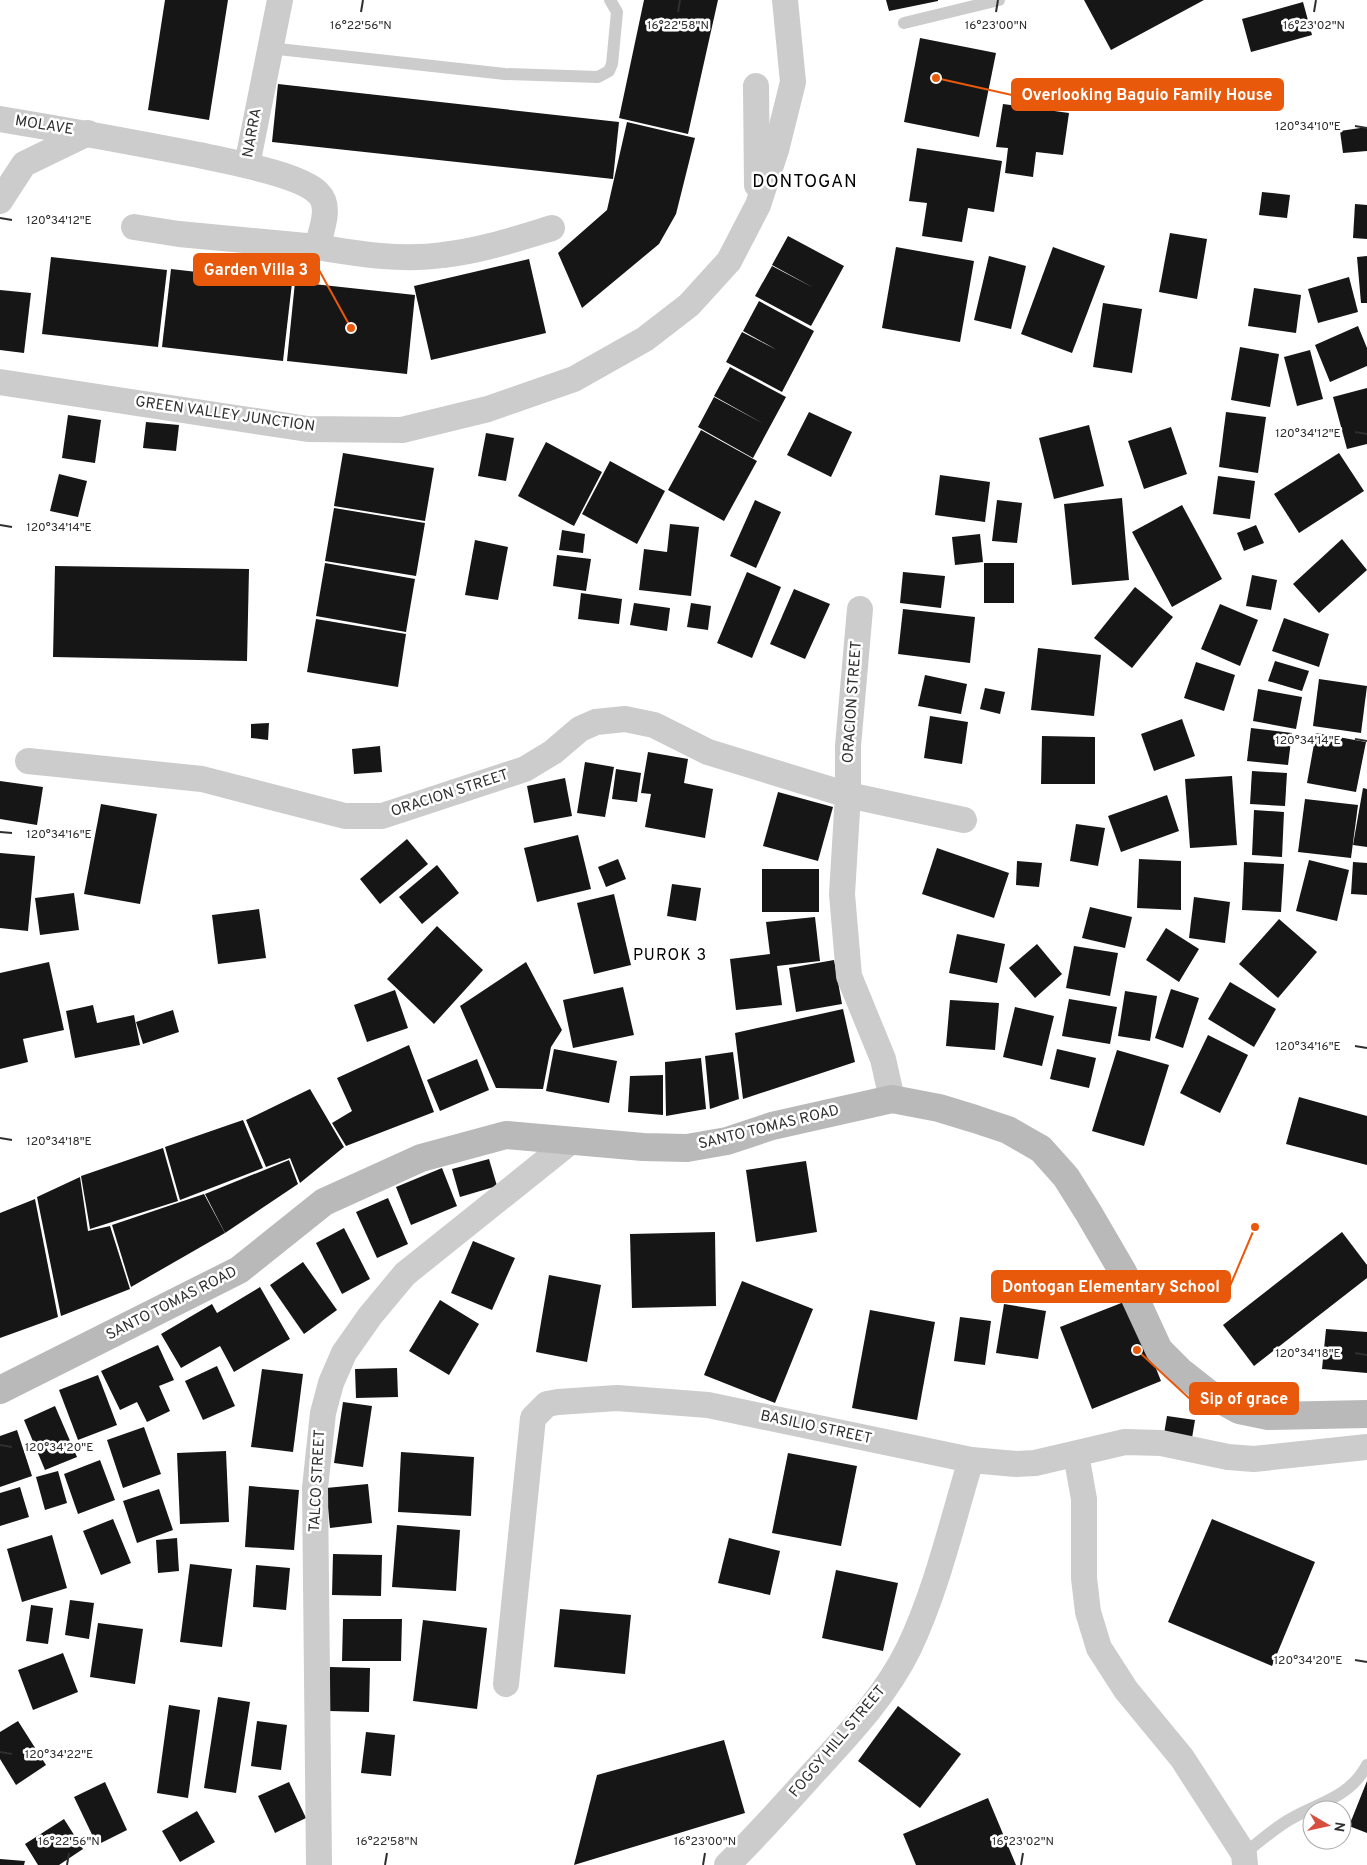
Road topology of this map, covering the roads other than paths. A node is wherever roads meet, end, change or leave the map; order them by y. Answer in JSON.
{"nodes":[{"id":1,"x":280,"y":0,"type":"edge"},
{"id":2,"x":610,"y":0,"type":"edge"},
{"id":3,"x":786,"y":0,"type":"edge"},
{"id":4,"x":999,"y":0,"type":"edge"},
{"id":5,"x":904,"y":23,"type":"dead end"},
{"id":6,"x":270,"y":48,"type":"junction"},
{"id":7,"x":756,"y":86,"type":"dead end"},
{"id":8,"x":0,"y":119,"type":"edge"},
{"id":9,"x":88,"y":133,"type":"junction"},
{"id":10,"x":247,"y":165,"type":"junction"},
{"id":11,"x":0,"y":201,"type":"edge"},
{"id":12,"x":758,"y":205,"type":"junction"},
{"id":13,"x":134,"y":228,"type":"dead end"},
{"id":14,"x":552,"y":228,"type":"dead end"},
{"id":15,"x":317,"y":247,"type":"junction"},
{"id":16,"x":0,"y":382,"type":"edge"},
{"id":17,"x":860,"y":609,"type":"dead end"},
{"id":18,"x":28,"y":761,"type":"dead end"},
{"id":19,"x":848,"y":795,"type":"junction"},
{"id":20,"x":964,"y":820,"type":"dead end"},
{"id":21,"x":892,"y":1099,"type":"junction"},
{"id":22,"x":571,"y":1141,"type":"junction"},
{"id":23,"x":0,"y":1390,"type":"edge"},
{"id":24,"x":1367,"y":1414,"type":"edge"},
{"id":25,"x":1367,"y":1447,"type":"edge"},
{"id":26,"x":1076,"y":1454,"type":"junction"},
{"id":27,"x":971,"y":1460,"type":"junction"},
{"id":28,"x":506,"y":1684,"type":"dead end"},
{"id":29,"x":1367,"y":1765,"type":"edge"},
{"id":30,"x":1244,"y":1859,"type":"edge"},
{"id":31,"x":319,"y":1865,"type":"edge"},
{"id":32,"x":727,"y":1865,"type":"edge"}],
"edges":[{"from":1,"to":6,"type":"street","name":"NARRA"},
{"from":2,"to":6,"type":"lane"},
{"from":3,"to":12,"type":"street","name":"GREEN VALLEY JUNCTION"},
{"from":4,"to":5,"type":"lane"},
{"from":6,"to":10,"type":"street","name":"NARRA"},
{"from":7,"to":12,"type":"street"},
{"from":8,"to":9,"type":"street","name":"MOLAVE"},
{"from":9,"to":10,"type":"street","name":"NARRA"},
{"from":9,"to":11,"type":"street"},
{"from":10,"to":15,"type":"street"},
{"from":12,"to":16,"type":"street","name":"GREEN VALLEY JUNCTION"},
{"from":13,"to":15,"type":"street"},
{"from":14,"to":15,"type":"street"},
{"from":17,"to":19,"type":"street","name":"ORACION STREET"},
{"from":18,"to":19,"type":"street","name":"ORACION STREET"},
{"from":19,"to":20,"type":"street"},
{"from":19,"to":21,"type":"street","name":"ORACION STREET"},
{"from":21,"to":22,"type":"street","name":"SANTO TOMAS ROAD"},
{"from":21,"to":24,"type":"street","name":"SANTO TOMAS ROAD"},
{"from":22,"to":23,"type":"street","name":"SANTO TOMAS ROAD"},
{"from":22,"to":31,"type":"street","name":"TALCO STREET"},
{"from":25,"to":26,"type":"street","name":"BASILIO STREET"},
{"from":26,"to":27,"type":"street","name":"BASILIO STREET"},
{"from":26,"to":30,"type":"street"},
{"from":27,"to":28,"type":"street","name":"BASILIO STREET"},
{"from":27,"to":32,"type":"street","name":"FOGGY HILL STREET"},
{"from":29,"to":30,"type":"lane"}]}
